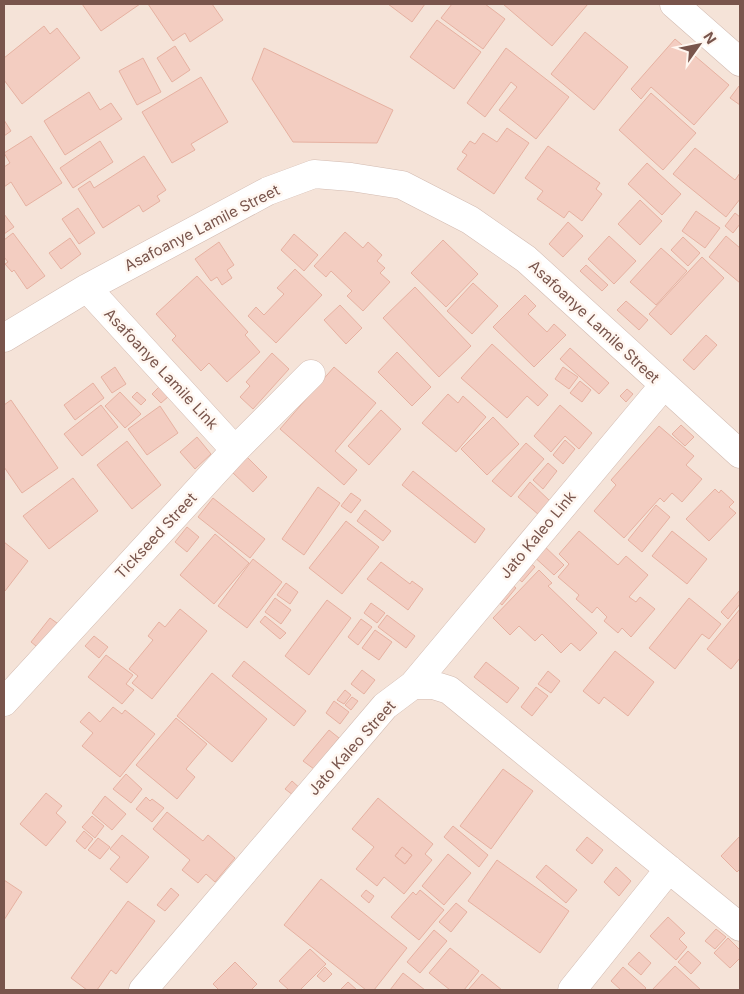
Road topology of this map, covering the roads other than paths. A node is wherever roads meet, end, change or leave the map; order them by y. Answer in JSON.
{"nodes":[{"id":1,"x":674,"y":4,"type":"edge"},
{"id":2,"x":740,"y":62,"type":"edge"},
{"id":3,"x":87,"y":288,"type":"junction"},
{"id":4,"x":4,"y":338,"type":"edge"},
{"id":5,"x":311,"y":374,"type":"dead end"},
{"id":6,"x":664,"y":385,"type":"junction"},
{"id":7,"x":235,"y":450,"type":"junction"},
{"id":8,"x":740,"y":454,"type":"edge"},
{"id":9,"x":412,"y":685,"type":"junction"},
{"id":10,"x":4,"y":702,"type":"edge"},
{"id":11,"x":669,"y":869,"type":"junction"},
{"id":12,"x":740,"y":926,"type":"edge"},
{"id":13,"x":143,"y":990,"type":"edge"},
{"id":14,"x":572,"y":990,"type":"edge"}],
"edges":[{"from":1,"to":2,"type":"street"},
{"from":3,"to":4,"type":"street","name":"Asafoanye Lamile Street"},
{"from":3,"to":6,"type":"street","name":"Asafoanye Lamile Street"},
{"from":3,"to":7,"type":"street","name":"Asafoanye Lamile Link"},
{"from":5,"to":7,"type":"street","name":"Tickseed Street"},
{"from":6,"to":8,"type":"street","name":"Asafoanye Lamile Street"},
{"from":6,"to":9,"type":"street","name":"Jato Kaleo Link"},
{"from":7,"to":10,"type":"street","name":"Tickseed Street"},
{"from":9,"to":11,"type":"street"},
{"from":9,"to":13,"type":"street","name":"Jato Kaleo Street"},
{"from":11,"to":12,"type":"street"},
{"from":11,"to":14,"type":"street"}]}
